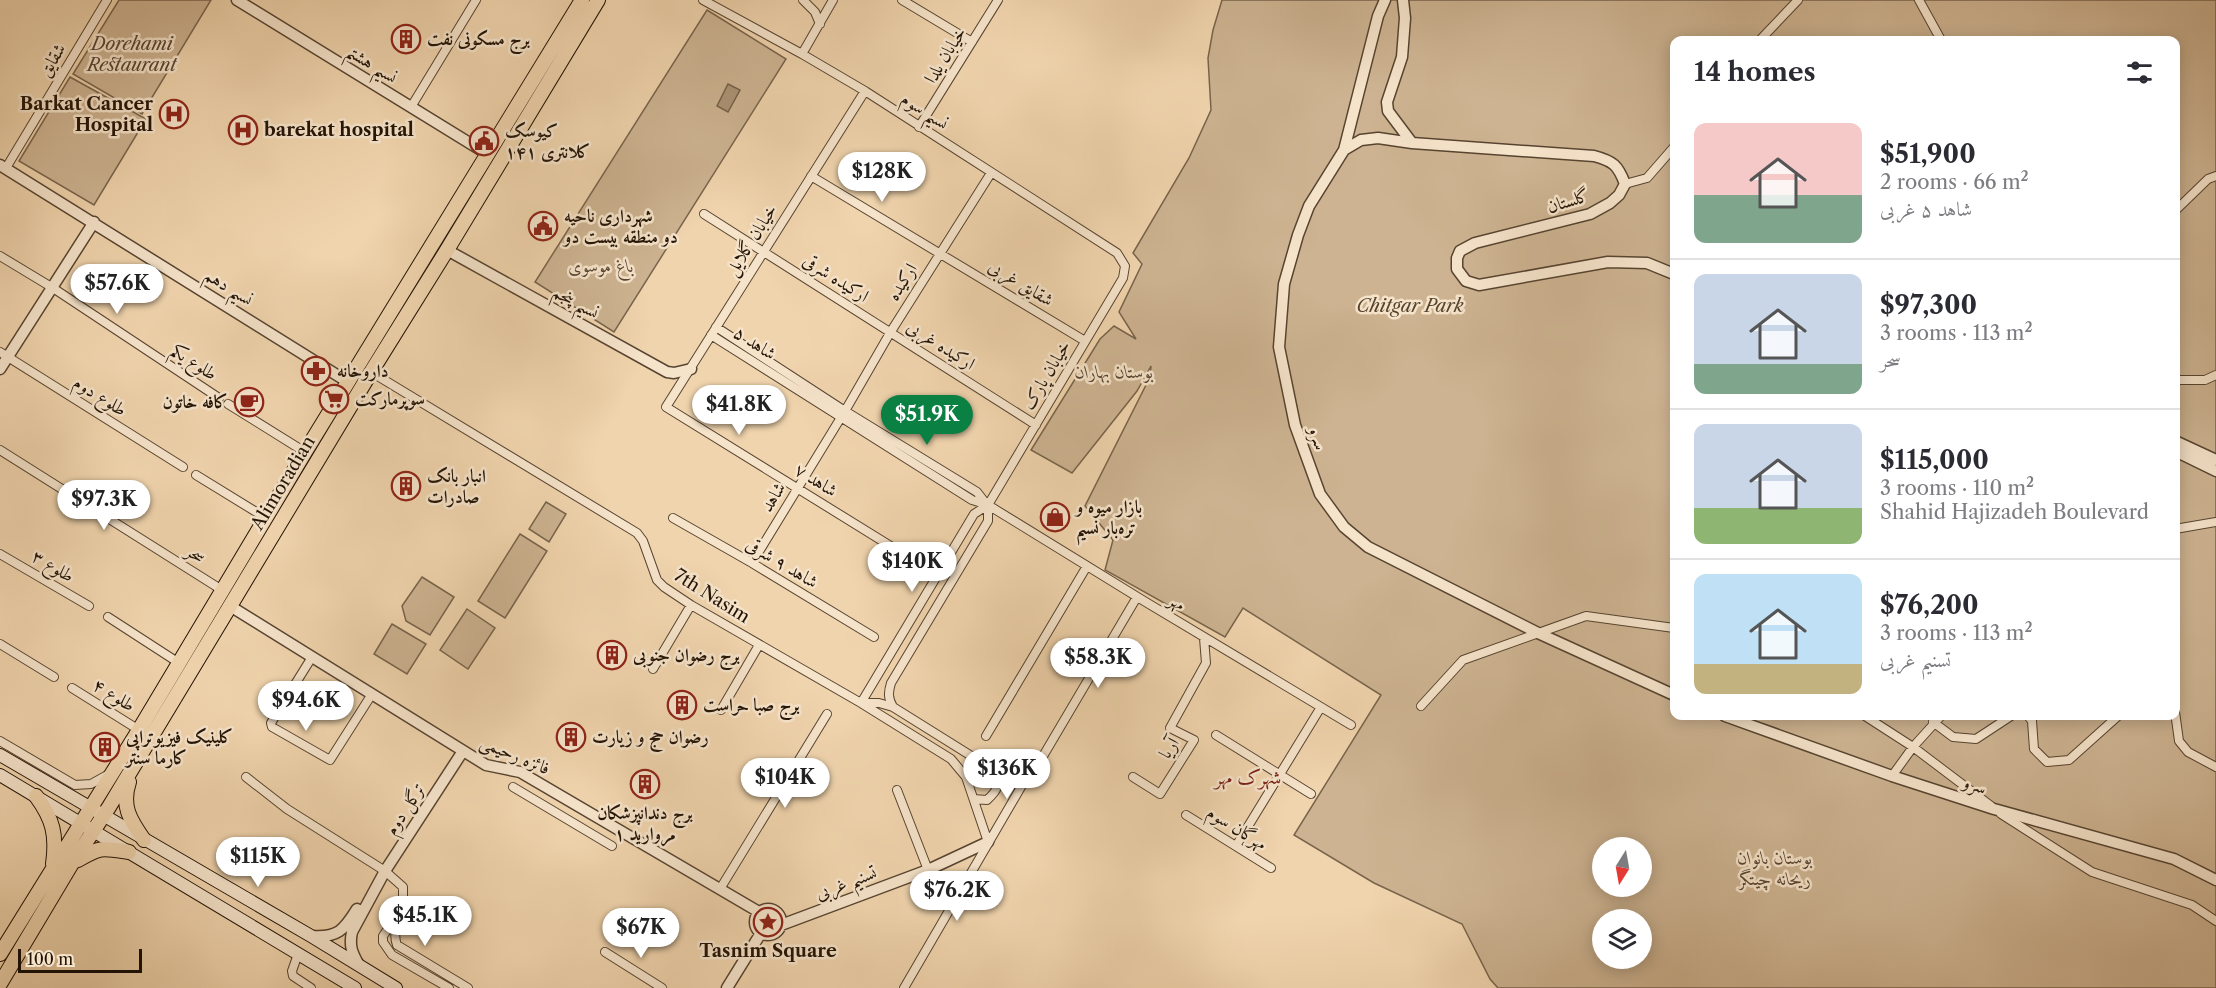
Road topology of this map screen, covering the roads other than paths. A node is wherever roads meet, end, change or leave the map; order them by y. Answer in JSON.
{"nodes":[{"id":1,"x":107,"y":0,"type":"edge"},
{"id":2,"x":237,"y":0,"type":"edge"},
{"id":3,"x":476,"y":0,"type":"edge"},
{"id":4,"x":582,"y":0,"type":"edge"},
{"id":5,"x":598,"y":0,"type":"edge"},
{"id":6,"x":703,"y":0,"type":"edge"},
{"id":7,"x":803,"y":0,"type":"edge"},
{"id":8,"x":833,"y":0,"type":"edge"},
{"id":9,"x":902,"y":0,"type":"edge"},
{"id":10,"x":998,"y":0,"type":"edge"},
{"id":11,"x":1385,"y":0,"type":"edge"},
{"id":12,"x":1403,"y":0,"type":"edge"},
{"id":13,"x":1798,"y":0,"type":"edge"},
{"id":14,"x":1919,"y":0,"type":"edge"},
{"id":15,"x":820,"y":24,"type":"junction"},
{"id":16,"x":1764,"y":36,"type":"edge"},
{"id":17,"x":1939,"y":36,"type":"edge"},
{"id":18,"x":972,"y":42,"type":"junction"},
{"id":19,"x":802,"y":54,"type":"junction"},
{"id":20,"x":864,"y":91,"type":"junction"},
{"id":21,"x":411,"y":107,"type":"junction"},
{"id":22,"x":920,"y":127,"type":"junction"},
{"id":23,"x":1412,"y":143,"type":"junction"},
{"id":24,"x":1344,"y":150,"type":"junction"},
{"id":25,"x":1670,"y":152,"type":"edge"},
{"id":26,"x":489,"y":155,"type":"junction"},
{"id":27,"x":3,"y":166,"type":"edge"},
{"id":28,"x":991,"y":173,"type":"junction"},
{"id":29,"x":812,"y":176,"type":"junction"},
{"id":30,"x":2216,"y":176,"type":"edge"},
{"id":31,"x":1626,"y":184,"type":"junction"},
{"id":32,"x":2180,"y":206,"type":"edge"},
{"id":33,"x":704,"y":214,"type":"dead end"},
{"id":34,"x":94,"y":222,"type":"junction"},
{"id":35,"x":447,"y":249,"type":"junction"},
{"id":36,"x":763,"y":252,"type":"junction"},
{"id":37,"x":939,"y":254,"type":"junction"},
{"id":38,"x":0,"y":256,"type":"edge"},
{"id":39,"x":1123,"y":261,"type":"joint"},
{"id":40,"x":1647,"y":263,"type":"junction"},
{"id":41,"x":1670,"y":267,"type":"edge"},
{"id":42,"x":1670,"y":272,"type":"edge"},
{"id":43,"x":53,"y":288,"type":"junction"},
{"id":44,"x":714,"y":331,"type":"junction"},
{"id":45,"x":890,"y":333,"type":"junction"},
{"id":46,"x":1085,"y":341,"type":"junction"},
{"id":47,"x":4,"y":354,"type":"edge"},
{"id":48,"x":0,"y":369,"type":"edge"},
{"id":49,"x":691,"y":369,"type":"junction"},
{"id":50,"x":371,"y":372,"type":"junction"},
{"id":51,"x":2216,"y":375,"type":"edge"},
{"id":52,"x":2180,"y":380,"type":"edge"},
{"id":53,"x":348,"y":382,"type":"junction"},
{"id":54,"x":219,"y":398,"type":"dead end"},
{"id":55,"x":228,"y":404,"type":"dead end"},
{"id":56,"x":666,"y":407,"type":"joint"},
{"id":57,"x":843,"y":415,"type":"junction"},
{"id":58,"x":1036,"y":424,"type":"junction"},
{"id":59,"x":2180,"y":443,"type":"edge"},
{"id":60,"x":0,"y":450,"type":"edge"},
{"id":61,"x":305,"y":452,"type":"junction"},
{"id":62,"x":2180,"y":453,"type":"edge"},
{"id":63,"x":2216,"y":460,"type":"edge"},
{"id":64,"x":183,"y":467,"type":"dead end"},
{"id":65,"x":2216,"y":471,"type":"edge"},
{"id":66,"x":196,"y":475,"type":"dead end"},
{"id":67,"x":798,"y":488,"type":"junction"},
{"id":68,"x":988,"y":505,"type":"junction"},
{"id":69,"x":266,"y":518,"type":"junction"},
{"id":70,"x":673,"y":518,"type":"dead end"},
{"id":71,"x":2216,"y":522,"type":"edge"},
{"id":72,"x":2180,"y":528,"type":"edge"},
{"id":73,"x":0,"y":554,"type":"edge"},
{"id":74,"x":752,"y":563,"type":"junction"},
{"id":75,"x":918,"y":563,"type":"dead end"},
{"id":76,"x":1087,"y":566,"type":"junction"},
{"id":77,"x":222,"y":590,"type":"junction"},
{"id":78,"x":1137,"y":597,"type":"junction"},
{"id":79,"x":691,"y":605,"type":"junction"},
{"id":80,"x":89,"y":606,"type":"dead end"},
{"id":81,"x":231,"y":606,"type":"junction"},
{"id":82,"x":108,"y":617,"type":"dead end"},
{"id":83,"x":1670,"y":627,"type":"edge"},
{"id":84,"x":1538,"y":633,"type":"junction"},
{"id":85,"x":874,"y":637,"type":"dead end"},
{"id":86,"x":1204,"y":638,"type":"junction"},
{"id":87,"x":0,"y":644,"type":"edge"},
{"id":88,"x":759,"y":645,"type":"junction"},
{"id":89,"x":312,"y":657,"type":"junction"},
{"id":90,"x":179,"y":663,"type":"junction"},
{"id":91,"x":653,"y":669,"type":"dead end"},
{"id":92,"x":54,"y":677,"type":"dead end"},
{"id":93,"x":72,"y":688,"type":"dead end"},
{"id":94,"x":1670,"y":693,"type":"edge"},
{"id":95,"x":372,"y":694,"type":"junction"},
{"id":96,"x":861,"y":704,"type":"junction"},
{"id":97,"x":1421,"y":706,"type":"dead end"},
{"id":98,"x":893,"y":707,"type":"junction"},
{"id":99,"x":1321,"y":707,"type":"junction"},
{"id":100,"x":721,"y":710,"type":"dead end"},
{"id":101,"x":827,"y":714,"type":"dead end"},
{"id":102,"x":1736,"y":720,"type":"edge"},
{"id":103,"x":1871,"y":720,"type":"edge"},
{"id":104,"x":1936,"y":720,"type":"edge"},
{"id":105,"x":2005,"y":720,"type":"edge"},
{"id":106,"x":2031,"y":720,"type":"edge"},
{"id":107,"x":2114,"y":720,"type":"edge"},
{"id":108,"x":2176,"y":720,"type":"edge"},
{"id":109,"x":1933,"y":722,"type":"junction"},
{"id":110,"x":1351,"y":725,"type":"dead end"},
{"id":111,"x":139,"y":730,"type":"junction"},
{"id":112,"x":1216,"y":735,"type":"dead end"},
{"id":113,"x":986,"y":736,"type":"dead end"},
{"id":114,"x":0,"y":741,"type":"edge"},
{"id":115,"x":1913,"y":747,"type":"junction"},
{"id":116,"x":463,"y":751,"type":"junction"},
{"id":117,"x":0,"y":755,"type":"edge"},
{"id":118,"x":135,"y":765,"type":"junction"},
{"id":119,"x":2216,"y":767,"type":"edge"},
{"id":120,"x":1036,"y":768,"type":"dead end"},
{"id":121,"x":25,"y":770,"type":"junction"},
{"id":122,"x":994,"y":771,"type":"junction"},
{"id":123,"x":112,"y":772,"type":"junction"},
{"id":124,"x":1280,"y":774,"type":"junction"},
{"id":125,"x":0,"y":775,"type":"edge"},
{"id":126,"x":1892,"y":776,"type":"junction"},
{"id":127,"x":246,"y":777,"type":"dead end"},
{"id":128,"x":1133,"y":777,"type":"dead end"},
{"id":129,"x":16,"y":785,"type":"junction"},
{"id":130,"x":513,"y":787,"type":"dead end"},
{"id":131,"x":897,"y":789,"type":"dead end"},
{"id":132,"x":554,"y":790,"type":"junction"},
{"id":133,"x":1311,"y":794,"type":"dead end"},
{"id":134,"x":36,"y":796,"type":"junction"},
{"id":135,"x":974,"y":799,"type":"junction"},
{"id":136,"x":545,"y":805,"type":"junction"},
{"id":137,"x":90,"y":808,"type":"junction"},
{"id":138,"x":1994,"y":809,"type":"junction"},
{"id":139,"x":1186,"y":815,"type":"dead end"},
{"id":140,"x":104,"y":816,"type":"junction"},
{"id":141,"x":80,"y":825,"type":"junction"},
{"id":142,"x":94,"y":832,"type":"junction"},
{"id":143,"x":144,"y":840,"type":"junction"},
{"id":144,"x":988,"y":842,"type":"junction"},
{"id":145,"x":612,"y":846,"type":"dead end"},
{"id":146,"x":1236,"y":846,"type":"junction"},
{"id":147,"x":129,"y":852,"type":"junction"},
{"id":148,"x":71,"y":865,"type":"junction"},
{"id":149,"x":52,"y":868,"type":"junction"},
{"id":150,"x":1271,"y":868,"type":"dead end"},
{"id":151,"x":928,"y":870,"type":"junction"},
{"id":152,"x":385,"y":871,"type":"junction"},
{"id":153,"x":2216,"y":880,"type":"edge"},
{"id":154,"x":376,"y":885,"type":"junction"},
{"id":155,"x":720,"y":890,"type":"junction"},
{"id":156,"x":403,"y":905,"type":"junction"},
{"id":157,"x":759,"y":912,"type":"junction"},
{"id":158,"x":2216,"y":921,"type":"edge"},
{"id":159,"x":781,"y":925,"type":"junction"},
{"id":160,"x":761,"y":933,"type":"junction"},
{"id":161,"x":311,"y":936,"type":"junction"},
{"id":162,"x":605,"y":952,"type":"dead end"},
{"id":163,"x":0,"y":954,"type":"edge"},
{"id":164,"x":298,"y":954,"type":"junction"},
{"id":165,"x":363,"y":969,"type":"junction"},
{"id":166,"x":0,"y":984,"type":"edge"},
{"id":167,"x":311,"y":988,"type":"edge"},
{"id":168,"x":356,"y":988,"type":"edge"},
{"id":169,"x":396,"y":988,"type":"edge"},
{"id":170,"x":449,"y":988,"type":"edge"},
{"id":171,"x":468,"y":988,"type":"edge"},
{"id":172,"x":662,"y":988,"type":"edge"},
{"id":173,"x":727,"y":988,"type":"edge"},
{"id":174,"x":904,"y":988,"type":"edge"}],
"edges":[{"from":1,"to":27,"type":"street","name":"شقایق"},
{"from":2,"to":21,"type":"street","name":"نسیم هشتم"},
{"from":3,"to":21,"type":"street"},
{"from":4,"to":26,"type":"main road","name":"Alimoradian"},
{"from":5,"to":35,"type":"main road","name":"Alimoradian"},
{"from":6,"to":19,"type":"street","name":"نسیم سوم"},
{"from":7,"to":15,"type":"street"},
{"from":8,"to":15,"type":"street"},
{"from":9,"to":18,"type":"street"},
{"from":10,"to":18,"type":"street","name":"خیابان یلدا"},
{"from":11,"to":24,"type":"street","name":"سرو"},
{"from":12,"to":23,"type":"street"},
{"from":13,"to":16,"type":"street"},
{"from":14,"to":17,"type":"street"},
{"from":15,"to":19,"type":"street"},
{"from":18,"to":22,"type":"street","name":"خیابان یلدا"},
{"from":19,"to":20,"type":"street","name":"نسیم سوم"},
{"from":20,"to":22,"type":"street","name":"نسیم سوم"},
{"from":20,"to":29,"type":"street","name":"خیابان گلایل"},
{"from":21,"to":26,"type":"street","name":"نسیم هشتم"},
{"from":22,"to":28,"type":"street","name":"نسیم سوم"},
{"from":23,"to":24,"type":"street"},
{"from":23,"to":31,"type":"street"},
{"from":24,"to":84,"type":"street","name":"سرو"},
{"from":25,"to":31,"type":"street"},
{"from":26,"to":53,"type":"main road","name":"Alimoradian"},
{"from":27,"to":34,"type":"street","name":"نسیم دهم"},
{"from":28,"to":37,"type":"street","name":"ارکیده"},
{"from":28,"to":39,"type":"street","name":"نسیم سوم"},
{"from":29,"to":36,"type":"street","name":"خیابان گلایل"},
{"from":29,"to":37,"type":"street","name":"شقایق غربی"},
{"from":30,"to":32,"type":"street"},
{"from":31,"to":40,"type":"street","name":"گلستان"},
{"from":33,"to":36,"type":"street"},
{"from":34,"to":43,"type":"street"},
{"from":34,"to":53,"type":"street","name":"نسیم دهم"},
{"from":35,"to":49,"type":"street","name":"نسیم پنجم"},
{"from":35,"to":50,"type":"main road","name":"Alimoradian"},
{"from":36,"to":44,"type":"street","name":"خیابان گلایل"},
{"from":36,"to":45,"type":"street","name":"ارکیده شرقی"},
{"from":37,"to":45,"type":"street","name":"ارکیده"},
{"from":37,"to":46,"type":"street","name":"شقایق غربی"},
{"from":38,"to":43,"type":"street","name":"طلوع یکم"},
{"from":39,"to":46,"type":"street","name":"خیابان پارک"},
{"from":40,"to":41,"type":"street"},
{"from":40,"to":42,"type":"street","name":"گلستان"},
{"from":43,"to":47,"type":"street"},
{"from":43,"to":54,"type":"street","name":"طلوع یکم"},
{"from":44,"to":49,"type":"street","name":"خیابان گلایل"},
{"from":44,"to":57,"type":"street","name":"شاهد ۵"},
{"from":45,"to":57,"type":"street","name":"ارکیده"},
{"from":45,"to":58,"type":"street","name":"ارکیده غربی"},
{"from":46,"to":58,"type":"street","name":"خیابان پارک"},
{"from":47,"to":48,"type":"street"},
{"from":47,"to":64,"type":"street","name":"طلوع دوم"},
{"from":49,"to":56,"type":"street","name":"خیابان گلایل"},
{"from":50,"to":79,"type":"street","name":"7th Nasim"},
{"from":50,"to":81,"type":"main road","name":"Alimoradian"},
{"from":51,"to":52,"type":"street"},
{"from":53,"to":61,"type":"main road","name":"Alimoradian"},
{"from":55,"to":61,"type":"street","name":"طلوع یکم"},
{"from":56,"to":67,"type":"street","name":"شاهد ۷"},
{"from":57,"to":67,"type":"street","name":"شاهد"},
{"from":57,"to":68,"type":"street","name":"شاهد ۵"},
{"from":58,"to":68,"type":"street","name":"خیابان پارک"},
{"from":59,"to":63,"type":"street"},
{"from":60,"to":77,"type":"street","name":"سحر"},
{"from":61,"to":69,"type":"main road","name":"Alimoradian"},
{"from":62,"to":65,"type":"street"},
{"from":66,"to":69,"type":"street"},
{"from":67,"to":74,"type":"street","name":"شاهد"},
{"from":67,"to":75,"type":"street","name":"شاهد ۷"},
{"from":68,"to":76,"type":"street","name":"مهر"},
{"from":68,"to":96,"type":"street","name":"خیابان پارک"},
{"from":68,"to":98,"type":"street","name":"خیابان پارک"},
{"from":69,"to":77,"type":"main road","name":"Alimoradian"},
{"from":70,"to":74,"type":"street","name":"شاهد ۹ شرقی"},
{"from":71,"to":72,"type":"street"},
{"from":73,"to":80,"type":"street","name":"طلوع ۳"},
{"from":74,"to":85,"type":"street","name":"شاهد ۹ شرقی"},
{"from":76,"to":78,"type":"street","name":"مهر"},
{"from":76,"to":113,"type":"street"},
{"from":77,"to":90,"type":"main road","name":"Alimoradian"},
{"from":78,"to":86,"type":"street","name":"مهر"},
{"from":78,"to":120,"type":"street"},
{"from":79,"to":88,"type":"street","name":"7th Nasim"},
{"from":79,"to":91,"type":"street"},
{"from":81,"to":89,"type":"street","name":"فائزه رحیمی"},
{"from":81,"to":118,"type":"main road","name":"Alimoradian"},
{"from":82,"to":90,"type":"street"},
{"from":83,"to":84,"type":"street"},
{"from":84,"to":94,"type":"street","name":"سرو"},
{"from":84,"to":97,"type":"street"},
{"from":86,"to":99,"type":"street","name":"مهر"},
{"from":86,"to":128,"type":"street","name":"آریا"},
{"from":87,"to":92,"type":"street"},
{"from":88,"to":96,"type":"street","name":"7th Nasim"},
{"from":88,"to":100,"type":"street"},
{"from":89,"to":95,"type":"street","name":"فائزه رحیمی"},
{"from":89,"to":95,"type":"street"},
{"from":90,"to":111,"type":"main road","name":"Alimoradian"},
{"from":93,"to":111,"type":"street","name":"طلوع ۴"},
{"from":95,"to":116,"type":"street","name":"فائزه رحیمی"},
{"from":96,"to":98,"type":"street"},
{"from":96,"to":135,"type":"street","name":"7th Nasim"},
{"from":98,"to":122,"type":"street"},
{"from":99,"to":110,"type":"street","name":"مهر"},
{"from":99,"to":124,"type":"street"},
{"from":101,"to":155,"type":"street"},
{"from":102,"to":126,"type":"street","name":"سرو"},
{"from":103,"to":115,"type":"street"},
{"from":104,"to":109,"type":"street"},
{"from":105,"to":109,"type":"street"},
{"from":106,"to":107,"type":"street"},
{"from":108,"to":119,"type":"street"},
{"from":109,"to":115,"type":"street"},
{"from":111,"to":123,"type":"main road","name":"Alimoradian"},
{"from":112,"to":124,"type":"street"},
{"from":114,"to":123,"type":"street"},
{"from":115,"to":126,"type":"street"},
{"from":115,"to":138,"type":"street"},
{"from":116,"to":132,"type":"street","name":"فائزه رحیمی"},
{"from":116,"to":152,"type":"street","name":"ترگل دوم"},
{"from":117,"to":121,"type":"main road"},
{"from":118,"to":140,"type":"main road","name":"Alimoradian"},
{"from":118,"to":143,"type":"main road"},
{"from":121,"to":129,"type":"main road"},
{"from":121,"to":137,"type":"main road"},
{"from":122,"to":135,"type":"street"},
{"from":122,"to":144,"type":"street"},
{"from":123,"to":137,"type":"main road","name":"Alimoradian"},
{"from":124,"to":133,"type":"street"},
{"from":124,"to":146,"type":"street"},
{"from":125,"to":129,"type":"main road"},
{"from":126,"to":138,"type":"street","name":"سرو"},
{"from":127,"to":152,"type":"street"},
{"from":129,"to":134,"type":"main road"},
{"from":130,"to":136,"type":"street"},
{"from":131,"to":151,"type":"street"},
{"from":132,"to":136,"type":"street"},
{"from":132,"to":155,"type":"street","name":"فائزه رحیمی"},
{"from":134,"to":141,"type":"main road"},
{"from":134,"to":149,"type":"main road"},
{"from":135,"to":144,"type":"street","name":"7th Nasim"},
{"from":136,"to":145,"type":"street"},
{"from":137,"to":140,"type":"main road"},
{"from":137,"to":141,"type":"main road","name":"Alimoradian"},
{"from":138,"to":153,"type":"street","name":"سرو"},
{"from":138,"to":158,"type":"street"},
{"from":139,"to":146,"type":"street","name":"مهرگان سوم"},
{"from":140,"to":142,"type":"main road","name":"Alimoradian"},
{"from":140,"to":143,"type":"main road"},
{"from":141,"to":142,"type":"main road"},
{"from":141,"to":149,"type":"main road","name":"Alimoradian"},
{"from":142,"to":147,"type":"main road"},
{"from":142,"to":148,"type":"main road","name":"Alimoradian"},
{"from":143,"to":161,"type":"main road"},
{"from":144,"to":151,"type":"street","name":"تسنیم غربی"},
{"from":144,"to":174,"type":"street"},
{"from":146,"to":150,"type":"street","name":"مهرگان سوم"},
{"from":147,"to":148,"type":"main road"},
{"from":147,"to":164,"type":"main road"},
{"from":148,"to":166,"type":"main road","name":"Alimoradian"},
{"from":149,"to":163,"type":"main road","name":"Alimoradian"},
{"from":151,"to":159,"type":"street","name":"تسنیم غربی"},
{"from":152,"to":154,"type":"street","name":"ترگل دوم"},
{"from":152,"to":156,"type":"street"},
{"from":154,"to":161,"type":"street","name":"ترگل دوم"},
{"from":154,"to":165,"type":"street","name":"ترگل دوم"},
{"from":155,"to":157,"type":"street","name":"فائزه رحیمی"},
{"from":156,"to":170,"type":"street"},
{"from":156,"to":171,"type":"street"},
{"from":157,"to":159,"type":"street"},
{"from":157,"to":160,"type":"street"},
{"from":159,"to":160,"type":"street"},
{"from":160,"to":173,"type":"street"},
{"from":161,"to":165,"type":"main road"},
{"from":162,"to":172,"type":"street"},
{"from":164,"to":167,"type":"street"},
{"from":164,"to":168,"type":"main road"},
{"from":165,"to":168,"type":"main road"},
{"from":165,"to":169,"type":"main road"}]}
